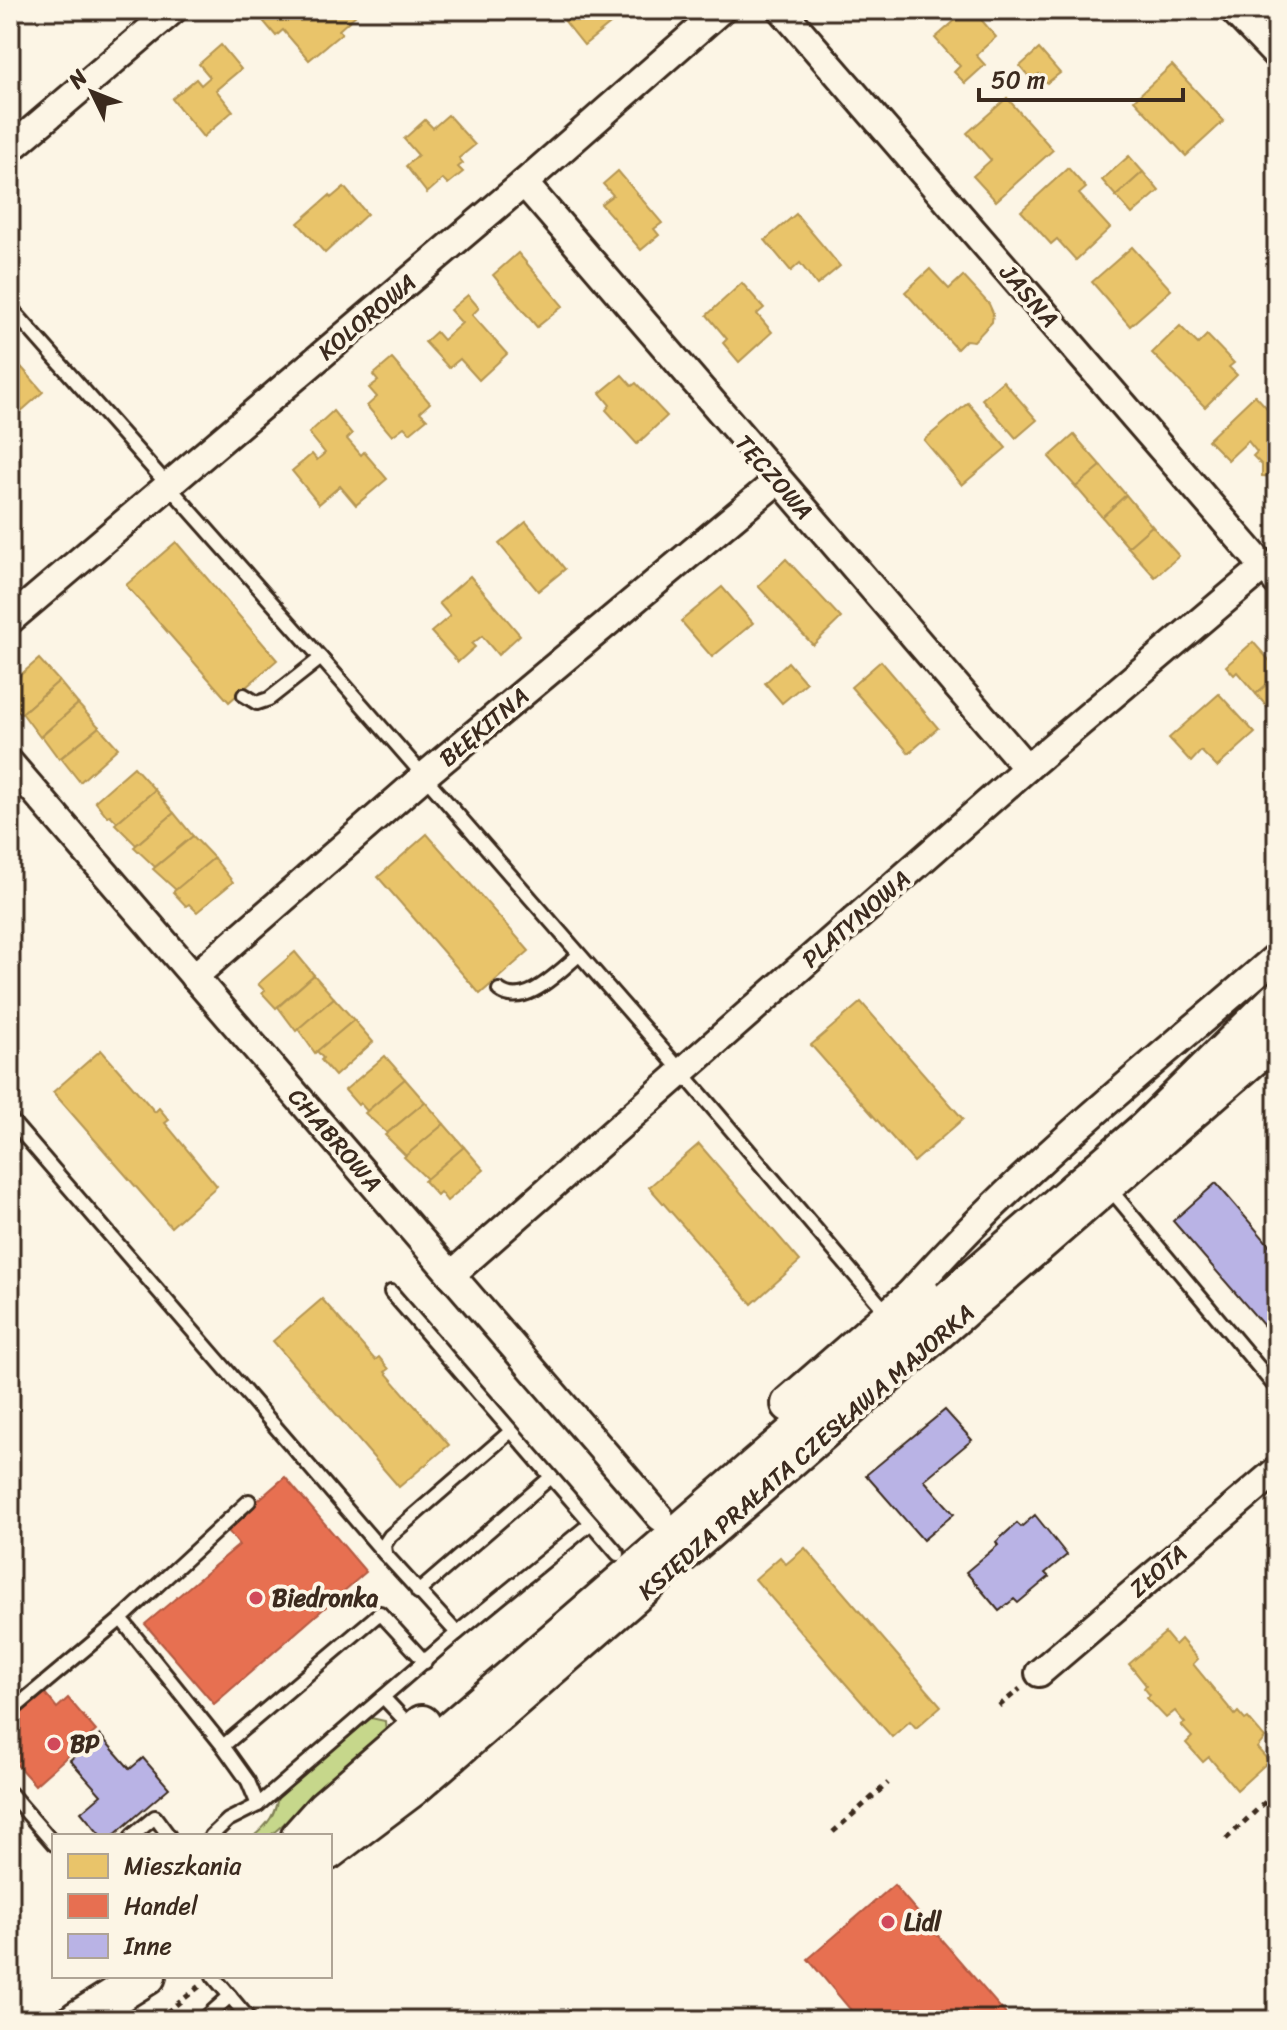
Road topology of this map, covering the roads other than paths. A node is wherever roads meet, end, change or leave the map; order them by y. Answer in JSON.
{"nodes":[{"id":1,"x":173,"y":10,"type":"edge"},
{"id":2,"x":721,"y":10,"type":"edge"},
{"id":3,"x":782,"y":10,"type":"edge"},
{"id":4,"x":1233,"y":10,"type":"edge"},
{"id":5,"x":1277,"y":56,"type":"edge"},
{"id":6,"x":10,"y":149,"type":"edge"},
{"id":7,"x":524,"y":183,"type":"junction"},
{"id":8,"x":10,"y":307,"type":"edge"},
{"id":9,"x":777,"y":481,"type":"junction"},
{"id":10,"x":167,"y":487,"type":"junction"},
{"id":11,"x":1273,"y":576,"type":"edge"},
{"id":12,"x":10,"y":620,"type":"edge"},
{"id":13,"x":321,"y":658,"type":"junction"},
{"id":14,"x":244,"y":695,"type":"dead end"},
{"id":15,"x":10,"y":763,"type":"edge"},
{"id":16,"x":1027,"y":768,"type":"junction"},
{"id":17,"x":424,"y":776,"type":"junction"},
{"id":18,"x":579,"y":955,"type":"junction"},
{"id":19,"x":1277,"y":956,"type":"edge"},
{"id":20,"x":194,"y":977,"type":"junction"},
{"id":21,"x":499,"y":990,"type":"dead end"},
{"id":22,"x":1270,"y":1020,"type":"edge"},
{"id":23,"x":682,"y":1072,"type":"junction"},
{"id":24,"x":10,"y":1119,"type":"edge"},
{"id":25,"x":1110,"y":1189,"type":"junction"},
{"id":26,"x":451,"y":1275,"type":"junction"},
{"id":27,"x":391,"y":1292,"type":"dead end"},
{"id":28,"x":890,"y":1316,"type":"junction"},
{"id":29,"x":1277,"y":1389,"type":"edge"},
{"id":30,"x":511,"y":1431,"type":"junction"},
{"id":31,"x":1277,"y":1470,"type":"edge"},
{"id":32,"x":551,"y":1477,"type":"junction"},
{"id":33,"x":249,"y":1501,"type":"dead end"},
{"id":34,"x":660,"y":1517,"type":"junction"},
{"id":35,"x":591,"y":1523,"type":"junction"},
{"id":36,"x":385,"y":1554,"type":"junction"},
{"id":37,"x":618,"y":1554,"type":"junction"},
{"id":38,"x":418,"y":1592,"type":"junction"},
{"id":39,"x":121,"y":1619,"type":"junction"},
{"id":40,"x":457,"y":1633,"type":"junction"},
{"id":41,"x":425,"y":1662,"type":"junction"},
{"id":42,"x":1039,"y":1673,"type":"dead end"},
{"id":43,"x":383,"y":1697,"type":"junction"},
{"id":44,"x":10,"y":1712,"type":"edge"},
{"id":45,"x":414,"y":1730,"type":"junction"},
{"id":46,"x":223,"y":1746,"type":"junction"},
{"id":47,"x":10,"y":1793,"type":"edge"},
{"id":48,"x":258,"y":1805,"type":"junction"},
{"id":49,"x":134,"y":1834,"type":"edge"},
{"id":50,"x":168,"y":1834,"type":"edge"},
{"id":51,"x":213,"y":1834,"type":"edge"},
{"id":52,"x":302,"y":1834,"type":"edge"},
{"id":53,"x":330,"y":1834,"type":"edge"},
{"id":54,"x":52,"y":1842,"type":"edge"},
{"id":55,"x":332,"y":1854,"type":"edge"},
{"id":56,"x":215,"y":1978,"type":"edge"},
{"id":57,"x":140,"y":1981,"type":"edge"},
{"id":58,"x":230,"y":1996,"type":"junction"},
{"id":59,"x":77,"y":2020,"type":"edge"},
{"id":60,"x":100,"y":2020,"type":"edge"},
{"id":61,"x":203,"y":2020,"type":"edge"},
{"id":62,"x":250,"y":2020,"type":"edge"}],
"edges":[{"from":1,"to":6,"type":"street"},
{"from":2,"to":7,"type":"street","name":"KOLOROWA"},
{"from":3,"to":11,"type":"street","name":"JASNA"},
{"from":4,"to":5,"type":"street"},
{"from":7,"to":9,"type":"street","name":"TĘCZOWA"},
{"from":7,"to":10,"type":"street","name":"KOLOROWA"},
{"from":8,"to":10,"type":"lane"},
{"from":9,"to":16,"type":"street","name":"TĘCZOWA"},
{"from":9,"to":17,"type":"street","name":"BŁĘKITNA"},
{"from":10,"to":12,"type":"street","name":"KOLOROWA"},
{"from":10,"to":13,"type":"lane"},
{"from":11,"to":16,"type":"street","name":"PLATYNOWA"},
{"from":13,"to":14,"type":"lane"},
{"from":13,"to":17,"type":"lane"},
{"from":15,"to":20,"type":"street","name":"CHABROWA"},
{"from":16,"to":23,"type":"street","name":"PLATYNOWA"},
{"from":17,"to":18,"type":"lane"},
{"from":17,"to":20,"type":"street","name":"BŁĘKITNA"},
{"from":18,"to":21,"type":"lane"},
{"from":18,"to":23,"type":"lane"},
{"from":19,"to":28,"type":"street","name":"KSIĘDZA PRAŁATA CZESŁAWA MAJORKA"},
{"from":20,"to":26,"type":"street","name":"CHABROWA"},
{"from":22,"to":25,"type":"street","name":"KSIĘDZA PRAŁATA CZESŁAWA MAJORKA"},
{"from":22,"to":28,"type":"street","name":"KSIĘDZA PRAŁATA CZESŁAWA MAJORKA"},
{"from":22,"to":53,"type":"street","name":"KSIĘDZA PRAŁATA CZESŁAWA MAJORKA"},
{"from":23,"to":26,"type":"street","name":"PLATYNOWA"},
{"from":23,"to":28,"type":"lane"},
{"from":24,"to":36,"type":"lane"},
{"from":25,"to":29,"type":"lane"},
{"from":25,"to":55,"type":"street","name":"KSIĘDZA PRAŁATA CZESŁAWA MAJORKA"},
{"from":26,"to":34,"type":"street","name":"CHABROWA"},
{"from":27,"to":30,"type":"lane"},
{"from":28,"to":34,"type":"street","name":"KSIĘDZA PRAŁATA CZESŁAWA MAJORKA"},
{"from":30,"to":32,"type":"lane"},
{"from":30,"to":36,"type":"lane"},
{"from":31,"to":42,"type":"street","name":"ZŁOTA"},
{"from":32,"to":35,"type":"lane"},
{"from":32,"to":38,"type":"lane"},
{"from":33,"to":39,"type":"lane"},
{"from":34,"to":37,"type":"street","name":"KSIĘDZA PRAŁATA CZESŁAWA MAJORKA"},
{"from":35,"to":37,"type":"lane"},
{"from":35,"to":40,"type":"lane"},
{"from":36,"to":38,"type":"lane"},
{"from":37,"to":45,"type":"street","name":"KSIĘDZA PRAŁATA CZESŁAWA MAJORKA"},
{"from":38,"to":40,"type":"lane"},
{"from":39,"to":44,"type":"lane"},
{"from":39,"to":46,"type":"lane"},
{"from":40,"to":41,"type":"lane"},
{"from":41,"to":43,"type":"lane"},
{"from":41,"to":46,"type":"lane"},
{"from":43,"to":45,"type":"lane"},
{"from":43,"to":48,"type":"lane"},
{"from":45,"to":52,"type":"street","name":"KSIĘDZA PRAŁATA CZESŁAWA MAJORKA"},
{"from":46,"to":48,"type":"lane"},
{"from":47,"to":54,"type":"lane"},
{"from":48,"to":51,"type":"lane"},
{"from":49,"to":50,"type":"lane"},
{"from":56,"to":58,"type":"lane"},
{"from":57,"to":59,"type":"street"},
{"from":57,"to":60,"type":"street"},
{"from":58,"to":61,"type":"lane"},
{"from":58,"to":62,"type":"lane"}]}
